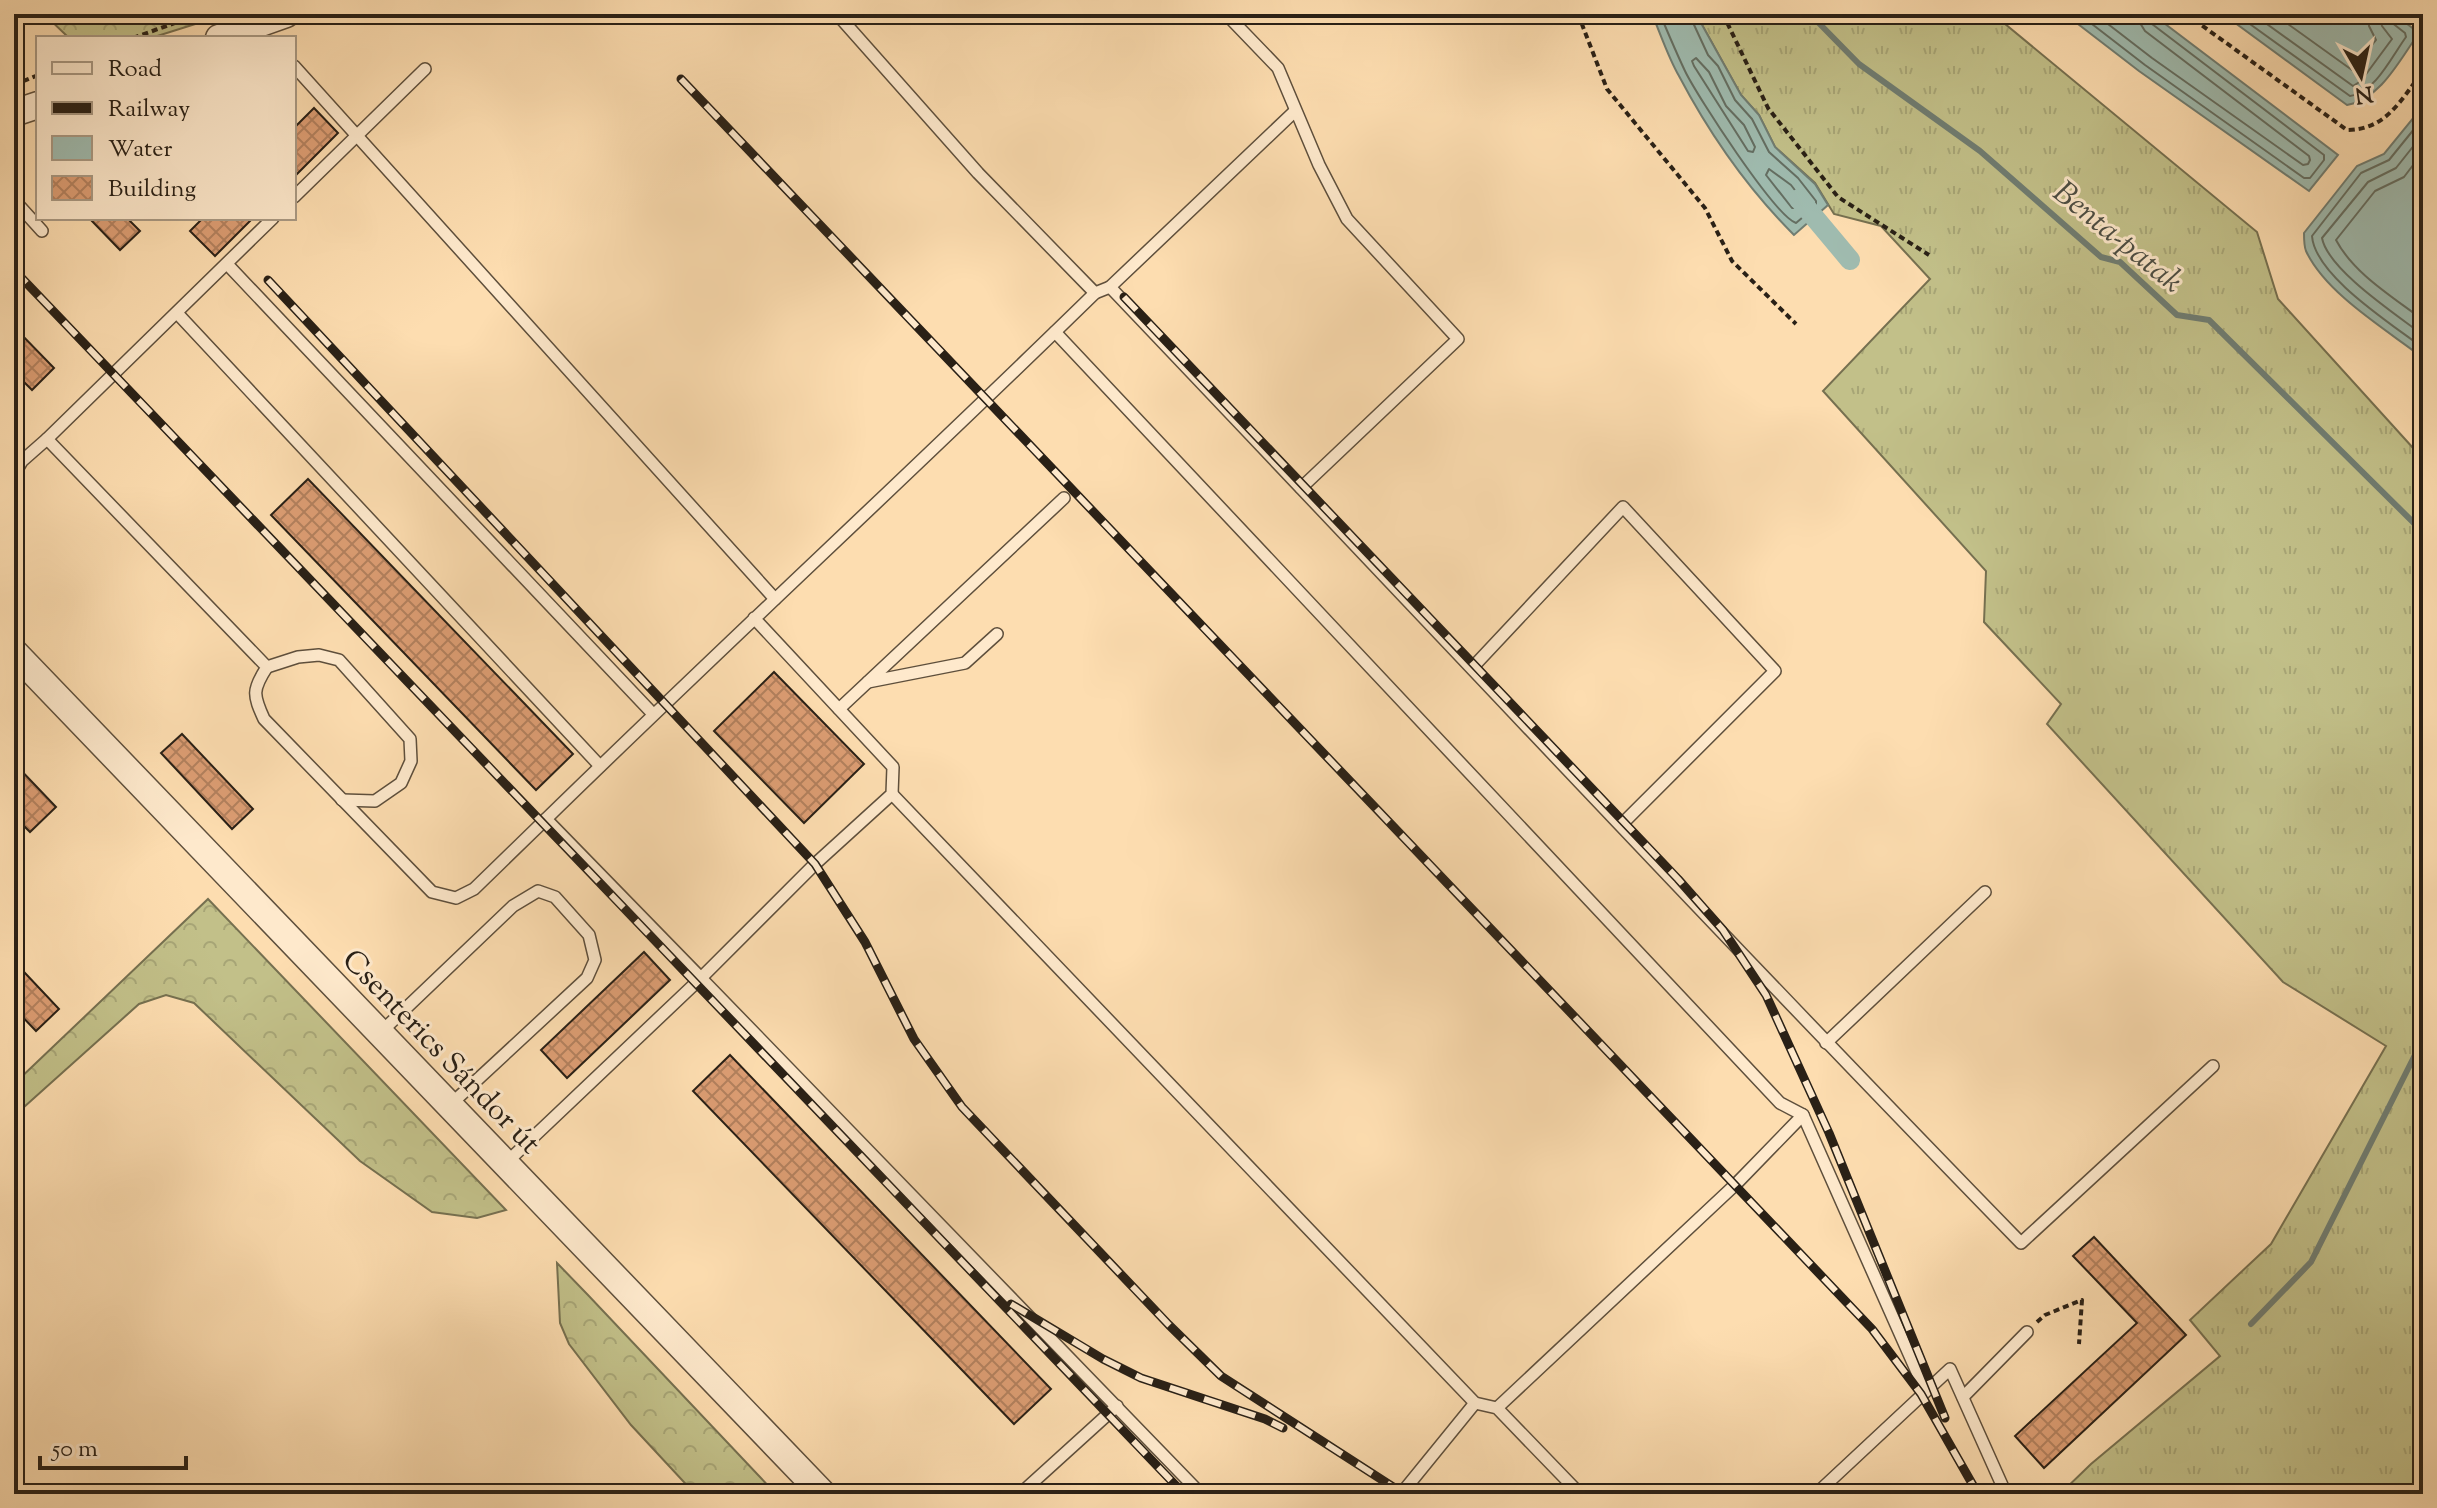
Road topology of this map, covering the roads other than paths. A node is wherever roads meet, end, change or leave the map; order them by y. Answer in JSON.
{"nodes":[{"id":1,"x":286,"y":14,"type":"edge"},
{"id":2,"x":837,"y":14,"type":"edge"},
{"id":3,"x":1226,"y":14,"type":"edge"},
{"id":4,"x":225,"y":36,"type":"edge"},
{"id":5,"x":296,"y":68,"type":"edge"},
{"id":6,"x":425,"y":69,"type":"dead end"},
{"id":7,"x":36,"y":106,"type":"edge"},
{"id":8,"x":1295,"y":111,"type":"junction"},
{"id":9,"x":14,"y":113,"type":"edge"},
{"id":10,"x":357,"y":135,"type":"junction"},
{"id":11,"x":296,"y":195,"type":"edge"},
{"id":12,"x":14,"y":200,"type":"edge"},
{"id":13,"x":271,"y":220,"type":"edge"},
{"id":14,"x":42,"y":231,"type":"dead end"},
{"id":15,"x":227,"y":264,"type":"junction"},
{"id":16,"x":1110,"y":287,"type":"junction"},
{"id":17,"x":1095,"y":293,"type":"junction"},
{"id":18,"x":177,"y":313,"type":"junction"},
{"id":19,"x":1055,"y":332,"type":"junction"},
{"id":20,"x":47,"y":439,"type":"junction"},
{"id":21,"x":14,"y":475,"type":"edge"},
{"id":22,"x":1301,"y":488,"type":"junction"},
{"id":23,"x":1064,"y":498,"type":"dead end"},
{"id":24,"x":775,"y":599,"type":"junction"},
{"id":25,"x":754,"y":618,"type":"junction"},
{"id":26,"x":997,"y":634,"type":"dead end"},
{"id":27,"x":14,"y":652,"type":"edge"},
{"id":28,"x":267,"y":667,"type":"junction"},
{"id":29,"x":1473,"y":667,"type":"junction"},
{"id":30,"x":868,"y":682,"type":"junction"},
{"id":31,"x":839,"y":709,"type":"junction"},
{"id":32,"x":653,"y":714,"type":"junction"},
{"id":33,"x":600,"y":766,"type":"junction"},
{"id":34,"x":892,"y":794,"type":"junction"},
{"id":35,"x":342,"y":800,"type":"junction"},
{"id":36,"x":546,"y":819,"type":"junction"},
{"id":37,"x":1621,"y":825,"type":"junction"},
{"id":38,"x":1985,"y":892,"type":"dead end"},
{"id":39,"x":701,"y":978,"type":"junction"},
{"id":40,"x":380,"y":1032,"type":"junction"},
{"id":41,"x":1826,"y":1043,"type":"junction"},
{"id":42,"x":2213,"y":1066,"type":"dead end"},
{"id":43,"x":450,"y":1105,"type":"junction"},
{"id":44,"x":1803,"y":1115,"type":"junction"},
{"id":45,"x":506,"y":1163,"type":"junction"},
{"id":46,"x":2027,"y":1332,"type":"road end"},
{"id":47,"x":1925,"y":1390,"type":"junction"},
{"id":48,"x":1963,"y":1397,"type":"junction"},
{"id":49,"x":1475,"y":1403,"type":"junction"},
{"id":50,"x":1117,"y":1406,"type":"junction"},
{"id":51,"x":1497,"y":1408,"type":"junction"},
{"id":52,"x":823,"y":1494,"type":"edge"},
{"id":53,"x":1020,"y":1494,"type":"edge"},
{"id":54,"x":1201,"y":1494,"type":"edge"},
{"id":55,"x":1401,"y":1494,"type":"edge"},
{"id":56,"x":1580,"y":1494,"type":"edge"},
{"id":57,"x":1816,"y":1494,"type":"edge"},
{"id":58,"x":2006,"y":1494,"type":"edge"}],
"edges":[{"from":1,"to":4,"type":"street"},
{"from":2,"to":17,"type":"lane"},
{"from":3,"to":8,"type":"lane"},
{"from":5,"to":10,"type":"lane"},
{"from":6,"to":10,"type":"lane"},
{"from":7,"to":9,"type":"street"},
{"from":8,"to":16,"type":"lane"},
{"from":8,"to":22,"type":"lane"},
{"from":10,"to":11,"type":"lane"},
{"from":10,"to":24,"type":"lane"},
{"from":12,"to":14,"type":"lane"},
{"from":13,"to":15,"type":"lane"},
{"from":15,"to":18,"type":"lane"},
{"from":15,"to":32,"type":"lane"},
{"from":16,"to":17,"type":"lane"},
{"from":16,"to":22,"type":"lane"},
{"from":17,"to":19,"type":"lane"},
{"from":18,"to":20,"type":"lane"},
{"from":18,"to":33,"type":"lane"},
{"from":19,"to":24,"type":"lane"},
{"from":19,"to":44,"type":"lane"},
{"from":20,"to":21,"type":"lane"},
{"from":20,"to":28,"type":"lane"},
{"from":22,"to":29,"type":"lane"},
{"from":23,"to":30,"type":"lane"},
{"from":24,"to":25,"type":"lane"},
{"from":25,"to":31,"type":"lane"},
{"from":25,"to":32,"type":"lane"},
{"from":26,"to":30,"type":"lane"},
{"from":27,"to":40,"type":"street","name":"Csenterics Sándor út"},
{"from":28,"to":35,"type":"lane"},
{"from":28,"to":35,"type":"lane"},
{"from":29,"to":37,"type":"lane"},
{"from":29,"to":37,"type":"lane"},
{"from":30,"to":31,"type":"lane"},
{"from":31,"to":34,"type":"lane"},
{"from":32,"to":33,"type":"lane"},
{"from":33,"to":36,"type":"lane"},
{"from":34,"to":39,"type":"lane"},
{"from":34,"to":49,"type":"lane"},
{"from":35,"to":36,"type":"lane"},
{"from":36,"to":39,"type":"lane"},
{"from":37,"to":41,"type":"lane"},
{"from":38,"to":41,"type":"lane"},
{"from":39,"to":45,"type":"lane"},
{"from":39,"to":50,"type":"lane"},
{"from":40,"to":43,"type":"street","name":"Csenterics Sándor út"},
{"from":40,"to":43,"type":"lane"},
{"from":41,"to":42,"type":"lane"},
{"from":43,"to":45,"type":"street","name":"Csenterics Sándor út"},
{"from":44,"to":47,"type":"lane"},
{"from":44,"to":51,"type":"lane"},
{"from":45,"to":52,"type":"street","name":"Csenterics Sándor út"},
{"from":46,"to":48,"type":"lane"},
{"from":47,"to":48,"type":"lane"},
{"from":47,"to":57,"type":"lane"},
{"from":48,"to":58,"type":"lane"},
{"from":49,"to":51,"type":"lane"},
{"from":49,"to":55,"type":"lane"},
{"from":50,"to":53,"type":"lane"},
{"from":50,"to":54,"type":"lane"},
{"from":51,"to":56,"type":"lane"}]}
